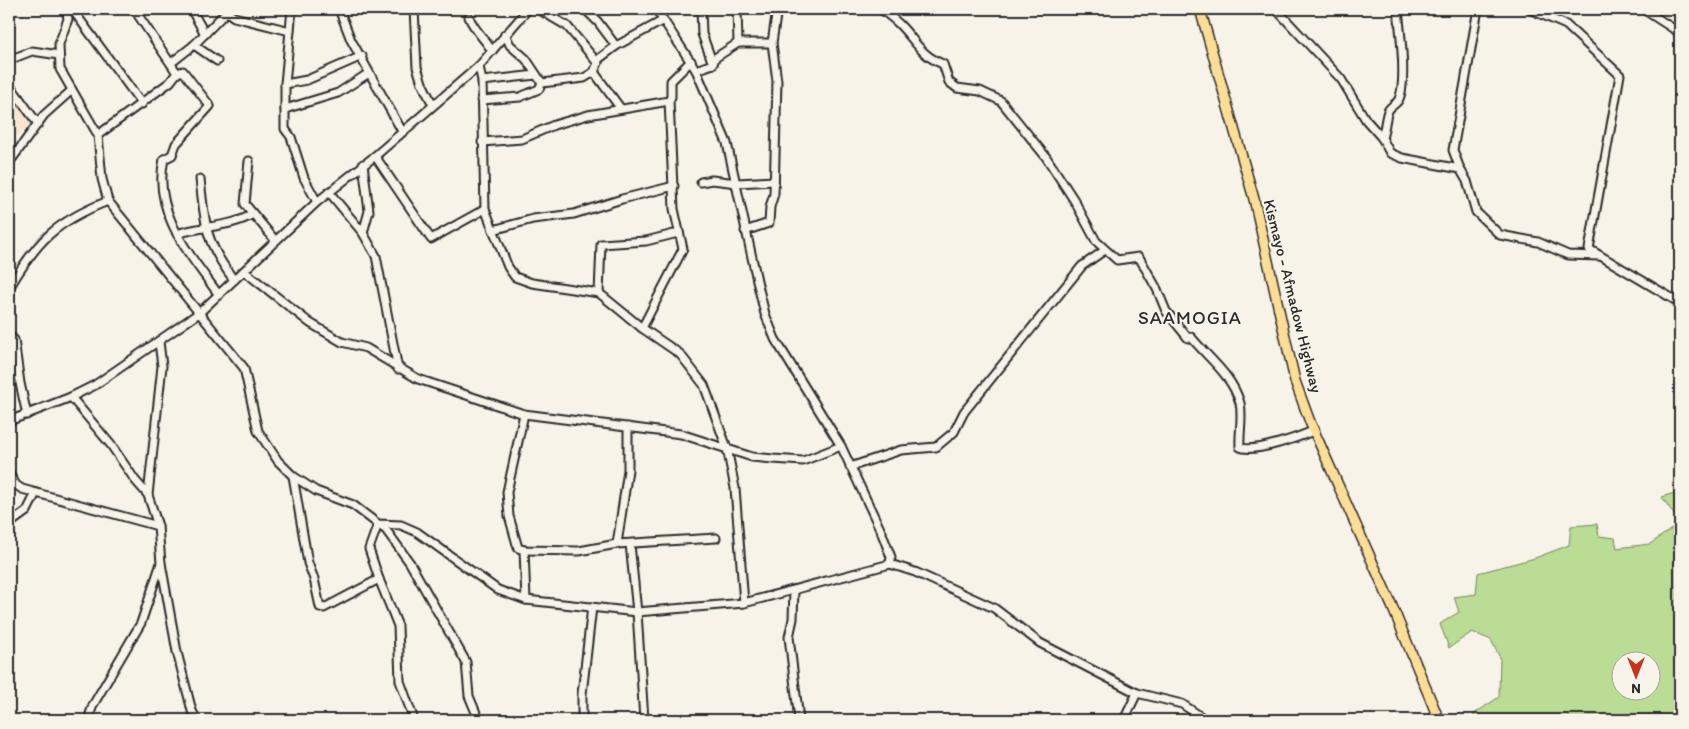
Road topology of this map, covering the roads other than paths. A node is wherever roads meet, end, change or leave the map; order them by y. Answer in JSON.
{"nodes":[{"id":1,"x":66,"y":9,"type":"edge"},
{"id":2,"x":134,"y":9,"type":"edge"},
{"id":3,"x":191,"y":9,"type":"edge"},
{"id":4,"x":292,"y":9,"type":"edge"},
{"id":5,"x":339,"y":9,"type":"edge"},
{"id":6,"x":414,"y":9,"type":"edge"},
{"id":7,"x":528,"y":9,"type":"edge"},
{"id":8,"x":538,"y":9,"type":"edge"},
{"id":9,"x":585,"y":9,"type":"edge"},
{"id":10,"x":656,"y":9,"type":"edge"},
{"id":11,"x":701,"y":9,"type":"edge"},
{"id":12,"x":737,"y":9,"type":"edge"},
{"id":13,"x":777,"y":9,"type":"edge"},
{"id":14,"x":881,"y":9,"type":"edge"},
{"id":15,"x":1200,"y":9,"type":"edge"},
{"id":16,"x":1276,"y":9,"type":"edge"},
{"id":17,"x":1398,"y":9,"type":"edge"},
{"id":18,"x":1478,"y":9,"type":"edge"},
{"id":19,"x":1530,"y":9,"type":"edge"},
{"id":20,"x":1642,"y":9,"type":"edge"},
{"id":21,"x":228,"y":10,"type":"edge"},
{"id":22,"x":77,"y":11,"type":"edge"},
{"id":23,"x":469,"y":17,"type":"dead end"},
{"id":24,"x":68,"y":19,"type":"junction"},
{"id":25,"x":662,"y":21,"type":"junction"},
{"id":26,"x":290,"y":31,"type":"junction"},
{"id":27,"x":1680,"y":33,"type":"edge"},
{"id":28,"x":205,"y":34,"type":"junction"},
{"id":29,"x":506,"y":34,"type":"junction"},
{"id":30,"x":738,"y":43,"type":"junction"},
{"id":31,"x":772,"y":43,"type":"junction"},
{"id":32,"x":194,"y":45,"type":"junction"},
{"id":33,"x":616,"y":46,"type":"junction"},
{"id":34,"x":492,"y":51,"type":"junction"},
{"id":35,"x":59,"y":55,"type":"junction"},
{"id":36,"x":362,"y":56,"type":"junction"},
{"id":37,"x":9,"y":60,"type":"edge"},
{"id":38,"x":596,"y":61,"type":"junction"},
{"id":39,"x":217,"y":62,"type":"dead end"},
{"id":40,"x":691,"y":62,"type":"junction"},
{"id":41,"x":171,"y":63,"type":"junction"},
{"id":42,"x":713,"y":64,"type":"junction"},
{"id":43,"x":479,"y":66,"type":"junction"},
{"id":44,"x":696,"y":70,"type":"junction"},
{"id":45,"x":177,"y":72,"type":"junction"},
{"id":46,"x":594,"y":72,"type":"junction"},
{"id":47,"x":369,"y":74,"type":"junction"},
{"id":48,"x":536,"y":75,"type":"junction"},
{"id":49,"x":482,"y":81,"type":"junction"},
{"id":50,"x":542,"y":83,"type":"junction"},
{"id":51,"x":9,"y":84,"type":"edge"},
{"id":52,"x":285,"y":84,"type":"junction"},
{"id":53,"x":72,"y":90,"type":"junction"},
{"id":54,"x":482,"y":100,"type":"junction"},
{"id":55,"x":669,"y":101,"type":"junction"},
{"id":56,"x":142,"y":104,"type":"junction"},
{"id":57,"x":433,"y":105,"type":"junction"},
{"id":58,"x":285,"y":109,"type":"junction"},
{"id":59,"x":622,"y":109,"type":"junction"},
{"id":60,"x":38,"y":124,"type":"junction"},
{"id":61,"x":402,"y":131,"type":"junction"},
{"id":62,"x":98,"y":135,"type":"junction"},
{"id":63,"x":1382,"y":138,"type":"junction"},
{"id":64,"x":482,"y":142,"type":"junction"},
{"id":65,"x":375,"y":156,"type":"junction"},
{"id":66,"x":249,"y":161,"type":"dead end"},
{"id":67,"x":9,"y":163,"type":"edge"},
{"id":68,"x":363,"y":164,"type":"junction"},
{"id":69,"x":1460,"y":169,"type":"junction"},
{"id":70,"x":200,"y":180,"type":"dead end"},
{"id":71,"x":774,"y":180,"type":"junction"},
{"id":72,"x":701,"y":182,"type":"dead end"},
{"id":73,"x":736,"y":184,"type":"junction"},
{"id":74,"x":674,"y":186,"type":"junction"},
{"id":75,"x":329,"y":192,"type":"junction"},
{"id":76,"x":108,"y":201,"type":"junction"},
{"id":77,"x":317,"y":202,"type":"junction"},
{"id":78,"x":485,"y":209,"type":"junction"},
{"id":79,"x":253,"y":214,"type":"junction"},
{"id":80,"x":205,"y":226,"type":"junction"},
{"id":81,"x":493,"y":230,"type":"junction"},
{"id":82,"x":745,"y":231,"type":"junction"},
{"id":83,"x":363,"y":233,"type":"junction"},
{"id":84,"x":678,"y":233,"type":"junction"},
{"id":85,"x":178,"y":234,"type":"junction"},
{"id":86,"x":275,"y":240,"type":"junction"},
{"id":87,"x":1105,"y":250,"type":"junction"},
{"id":88,"x":1600,"y":256,"type":"junction"},
{"id":89,"x":244,"y":271,"type":"junction"},
{"id":90,"x":234,"y":280,"type":"junction"},
{"id":91,"x":9,"y":288,"type":"edge"},
{"id":92,"x":599,"y":293,"type":"junction"},
{"id":93,"x":219,"y":295,"type":"junction"},
{"id":94,"x":1680,"y":303,"type":"edge"},
{"id":95,"x":199,"y":313,"type":"junction"},
{"id":96,"x":642,"y":328,"type":"junction"},
{"id":97,"x":9,"y":335,"type":"edge"},
{"id":98,"x":159,"y":342,"type":"junction"},
{"id":99,"x":398,"y":368,"type":"junction"},
{"id":100,"x":71,"y":397,"type":"junction"},
{"id":101,"x":524,"y":414,"type":"junction"},
{"id":102,"x":27,"y":415,"type":"junction"},
{"id":103,"x":9,"y":421,"type":"edge"},
{"id":104,"x":628,"y":427,"type":"junction"},
{"id":105,"x":1315,"y":430,"type":"junction"},
{"id":106,"x":841,"y":446,"type":"junction"},
{"id":107,"x":728,"y":448,"type":"junction"},
{"id":108,"x":850,"y":467,"type":"junction"},
{"id":109,"x":9,"y":473,"type":"edge"},
{"id":110,"x":293,"y":476,"type":"junction"},
{"id":111,"x":36,"y":493,"type":"junction"},
{"id":112,"x":148,"y":495,"type":"junction"},
{"id":113,"x":9,"y":524,"type":"edge"},
{"id":114,"x":378,"y":524,"type":"junction"},
{"id":115,"x":158,"y":526,"type":"junction"},
{"id":116,"x":716,"y":538,"type":"dead end"},
{"id":117,"x":617,"y":544,"type":"junction"},
{"id":118,"x":630,"y":544,"type":"junction"},
{"id":119,"x":524,"y":550,"type":"junction"},
{"id":120,"x":161,"y":563,"type":"junction"},
{"id":121,"x":890,"y":564,"type":"junction"},
{"id":122,"x":379,"y":579,"type":"junction"},
{"id":123,"x":794,"y":590,"type":"junction"},
{"id":124,"x":526,"y":600,"type":"junction"},
{"id":125,"x":744,"y":603,"type":"junction"},
{"id":126,"x":592,"y":607,"type":"junction"},
{"id":127,"x":637,"y":612,"type":"junction"},
{"id":128,"x":1137,"y":693,"type":"junction"},
{"id":129,"x":88,"y":720,"type":"edge"},
{"id":130,"x":196,"y":720,"type":"edge"},
{"id":131,"x":414,"y":720,"type":"edge"},
{"id":132,"x":479,"y":720,"type":"edge"},
{"id":133,"x":582,"y":720,"type":"edge"},
{"id":134,"x":644,"y":720,"type":"edge"},
{"id":135,"x":799,"y":720,"type":"edge"},
{"id":136,"x":1124,"y":720,"type":"edge"},
{"id":137,"x":1206,"y":720,"type":"edge"},
{"id":138,"x":1439,"y":720,"type":"edge"}],
"edges":[{"from":1,"to":24,"type":"street"},
{"from":2,"to":41,"type":"street"},
{"from":3,"to":28,"type":"street"},
{"from":4,"to":26,"type":"street"},
{"from":5,"to":36,"type":"street"},
{"from":6,"to":57,"type":"street"},
{"from":7,"to":29,"type":"street"},
{"from":8,"to":38,"type":"street"},
{"from":9,"to":33,"type":"street"},
{"from":10,"to":25,"type":"street"},
{"from":11,"to":42,"type":"street"},
{"from":12,"to":30,"type":"street"},
{"from":13,"to":31,"type":"street"},
{"from":14,"to":87,"type":"street"},
{"from":15,"to":105,"type":"main road","name":"Kismayo - Afmadow Highway"},
{"from":16,"to":63,"type":"street"},
{"from":17,"to":63,"type":"street"},
{"from":18,"to":69,"type":"street"},
{"from":19,"to":88,"type":"street"},
{"from":20,"to":27,"type":"street"},
{"from":21,"to":26,"type":"street"},
{"from":21,"to":28,"type":"street"},
{"from":22,"to":24,"type":"street"},
{"from":22,"to":56,"type":"street"},
{"from":23,"to":34,"type":"street"},
{"from":24,"to":35,"type":"street"},
{"from":25,"to":33,"type":"street"},
{"from":25,"to":40,"type":"street"},
{"from":26,"to":52,"type":"street"},
{"from":28,"to":32,"type":"street"},
{"from":29,"to":34,"type":"street"},
{"from":29,"to":48,"type":"street"},
{"from":30,"to":31,"type":"street"},
{"from":30,"to":42,"type":"street"},
{"from":31,"to":71,"type":"street"},
{"from":32,"to":39,"type":"street"},
{"from":32,"to":41,"type":"street"},
{"from":33,"to":38,"type":"street"},
{"from":34,"to":43,"type":"street"},
{"from":35,"to":37,"type":"street"},
{"from":35,"to":53,"type":"street"},
{"from":36,"to":47,"type":"street"},
{"from":36,"to":52,"type":"street"},
{"from":38,"to":46,"type":"street"},
{"from":40,"to":44,"type":"street"},
{"from":40,"to":55,"type":"street"},
{"from":41,"to":45,"type":"street"},
{"from":42,"to":44,"type":"street"},
{"from":43,"to":49,"type":"street"},
{"from":43,"to":57,"type":"street"},
{"from":44,"to":73,"type":"street"},
{"from":45,"to":56,"type":"street"},
{"from":45,"to":85,"type":"street"},
{"from":46,"to":50,"type":"street"},
{"from":46,"to":59,"type":"street"},
{"from":47,"to":58,"type":"street"},
{"from":47,"to":61,"type":"street"},
{"from":48,"to":49,"type":"street"},
{"from":48,"to":50,"type":"street"},
{"from":49,"to":54,"type":"street"},
{"from":50,"to":54,"type":"street"},
{"from":51,"to":60,"type":"street"},
{"from":52,"to":58,"type":"street"},
{"from":53,"to":60,"type":"street"},
{"from":53,"to":62,"type":"street"},
{"from":54,"to":64,"type":"street"},
{"from":55,"to":59,"type":"street"},
{"from":55,"to":74,"type":"street"},
{"from":56,"to":62,"type":"street"},
{"from":57,"to":61,"type":"street"},
{"from":58,"to":77,"type":"street"},
{"from":59,"to":64,"type":"street"},
{"from":60,"to":67,"type":"street"},
{"from":61,"to":65,"type":"street"},
{"from":62,"to":76,"type":"street"},
{"from":63,"to":69,"type":"street"},
{"from":64,"to":78,"type":"street"},
{"from":65,"to":68,"type":"street"},
{"from":65,"to":78,"type":"street"},
{"from":66,"to":79,"type":"street"},
{"from":68,"to":75,"type":"street"},
{"from":68,"to":83,"type":"street"},
{"from":69,"to":88,"type":"street"},
{"from":70,"to":80,"type":"street"},
{"from":71,"to":73,"type":"street"},
{"from":71,"to":82,"type":"street"},
{"from":72,"to":73,"type":"street"},
{"from":73,"to":82,"type":"street"},
{"from":74,"to":81,"type":"street"},
{"from":74,"to":84,"type":"street"},
{"from":75,"to":77,"type":"street"},
{"from":75,"to":83,"type":"street"},
{"from":76,"to":91,"type":"street"},
{"from":76,"to":95,"type":"street"},
{"from":77,"to":86,"type":"street"},
{"from":78,"to":81,"type":"street"},
{"from":79,"to":80,"type":"street"},
{"from":79,"to":86,"type":"street"},
{"from":80,"to":85,"type":"street"},
{"from":80,"to":90,"type":"street"},
{"from":81,"to":92,"type":"street"},
{"from":82,"to":106,"type":"street"},
{"from":83,"to":99,"type":"street"},
{"from":84,"to":92,"type":"street"},
{"from":84,"to":96,"type":"street"},
{"from":85,"to":93,"type":"street"},
{"from":86,"to":89,"type":"street"},
{"from":87,"to":105,"type":"street"},
{"from":87,"to":108,"type":"street"},
{"from":88,"to":94,"type":"street"},
{"from":89,"to":90,"type":"street"},
{"from":89,"to":99,"type":"street"},
{"from":90,"to":93,"type":"street"},
{"from":92,"to":96,"type":"street"},
{"from":93,"to":95,"type":"street"},
{"from":95,"to":98,"type":"street"},
{"from":95,"to":110,"type":"street"},
{"from":96,"to":107,"type":"street"},
{"from":97,"to":102,"type":"street"},
{"from":98,"to":100,"type":"street"},
{"from":98,"to":112,"type":"street"},
{"from":99,"to":101,"type":"street"},
{"from":100,"to":102,"type":"street"},
{"from":100,"to":112,"type":"street"},
{"from":101,"to":104,"type":"street"},
{"from":101,"to":119,"type":"street"},
{"from":102,"to":103,"type":"street"},
{"from":104,"to":107,"type":"street"},
{"from":104,"to":117,"type":"street"},
{"from":105,"to":138,"type":"main road","name":"Kismayo - Afmadow Highway"},
{"from":106,"to":107,"type":"street"},
{"from":106,"to":108,"type":"street"},
{"from":107,"to":125,"type":"street"},
{"from":108,"to":121,"type":"street"},
{"from":109,"to":111,"type":"street"},
{"from":110,"to":114,"type":"street"},
{"from":110,"to":122,"type":"street"},
{"from":111,"to":113,"type":"street"},
{"from":111,"to":115,"type":"street"},
{"from":112,"to":115,"type":"street"},
{"from":114,"to":122,"type":"street"},
{"from":114,"to":124,"type":"street"},
{"from":114,"to":132,"type":"street"},
{"from":115,"to":120,"type":"street"},
{"from":116,"to":118,"type":"street"},
{"from":117,"to":118,"type":"street"},
{"from":117,"to":119,"type":"street"},
{"from":118,"to":127,"type":"street"},
{"from":119,"to":124,"type":"street"},
{"from":120,"to":129,"type":"street"},
{"from":120,"to":130,"type":"street"},
{"from":121,"to":123,"type":"street"},
{"from":121,"to":128,"type":"street"},
{"from":122,"to":131,"type":"street"},
{"from":123,"to":125,"type":"street"},
{"from":123,"to":135,"type":"street"},
{"from":124,"to":126,"type":"street"},
{"from":125,"to":127,"type":"street"},
{"from":126,"to":127,"type":"street"},
{"from":126,"to":133,"type":"street"},
{"from":127,"to":134,"type":"street"},
{"from":128,"to":136,"type":"street"},
{"from":128,"to":137,"type":"street"}]}
